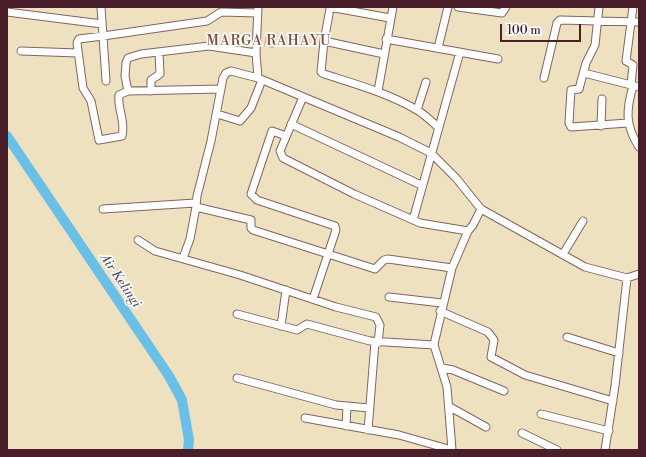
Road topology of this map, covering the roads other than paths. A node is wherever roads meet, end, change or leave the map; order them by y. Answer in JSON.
{"nodes":[{"id":1,"x":35,"y":7,"type":"edge"},
{"id":2,"x":101,"y":7,"type":"edge"},
{"id":3,"x":393,"y":7,"type":"edge"},
{"id":4,"x":448,"y":7,"type":"edge"},
{"id":5,"x":458,"y":7,"type":"edge"},
{"id":6,"x":506,"y":7,"type":"edge"},
{"id":7,"x":599,"y":7,"type":"edge"},
{"id":8,"x":633,"y":7,"type":"edge"},
{"id":9,"x":258,"y":10,"type":"edge"},
{"id":10,"x":7,"y":12,"type":"edge"},
{"id":11,"x":36,"y":16,"type":"junction"},
{"id":12,"x":390,"y":18,"type":"junction"},
{"id":13,"x":598,"y":19,"type":"junction"},
{"id":14,"x":631,"y":21,"type":"junction"},
{"id":15,"x":639,"y":22,"type":"edge"},
{"id":16,"x":102,"y":24,"type":"junction"},
{"id":17,"x":103,"y":36,"type":"junction"},
{"id":18,"x":386,"y":39,"type":"junction"},
{"id":19,"x":324,"y":41,"type":"junction"},
{"id":20,"x":438,"y":48,"type":"junction"},
{"id":21,"x":21,"y":51,"type":"dead end"},
{"id":22,"x":159,"y":52,"type":"junction"},
{"id":23,"x":460,"y":52,"type":"junction"},
{"id":24,"x":78,"y":53,"type":"junction"},
{"id":25,"x":256,"y":53,"type":"junction"},
{"id":26,"x":384,"y":54,"type":"junction"},
{"id":27,"x":498,"y":59,"type":"dead end"},
{"id":28,"x":584,"y":73,"type":"junction"},
{"id":29,"x":544,"y":78,"type":"dead end"},
{"id":30,"x":260,"y":79,"type":"junction"},
{"id":31,"x":106,"y":80,"type":"dead end"},
{"id":32,"x":426,"y":82,"type":"dead end"},
{"id":33,"x":635,"y":86,"type":"edge"},
{"id":34,"x":222,"y":89,"type":"junction"},
{"id":35,"x":128,"y":91,"type":"junction"},
{"id":36,"x":151,"y":91,"type":"junction"},
{"id":37,"x":378,"y":92,"type":"junction"},
{"id":38,"x":303,"y":97,"type":"junction"},
{"id":39,"x":602,"y":99,"type":"dead end"},
{"id":40,"x":417,"y":110,"type":"junction"},
{"id":41,"x":217,"y":114,"type":"junction"},
{"id":42,"x":628,"y":123,"type":"junction"},
{"id":43,"x":291,"y":124,"type":"junction"},
{"id":44,"x":601,"y":126,"type":"junction"},
{"id":45,"x":438,"y":127,"type":"junction"},
{"id":46,"x":286,"y":136,"type":"junction"},
{"id":47,"x":639,"y":147,"type":"edge"},
{"id":48,"x":430,"y":153,"type":"junction"},
{"id":49,"x":421,"y":185,"type":"junction"},
{"id":50,"x":196,"y":205,"type":"junction"},
{"id":51,"x":103,"y":209,"type":"dead end"},
{"id":52,"x":481,"y":209,"type":"junction"},
{"id":53,"x":413,"y":220,"type":"junction"},
{"id":54,"x":583,"y":221,"type":"dead end"},
{"id":55,"x":468,"y":231,"type":"junction"},
{"id":56,"x":138,"y":240,"type":"dead end"},
{"id":57,"x":563,"y":254,"type":"junction"},
{"id":58,"x":328,"y":255,"type":"junction"},
{"id":59,"x":183,"y":258,"type":"junction"},
{"id":60,"x":452,"y":268,"type":"junction"},
{"id":61,"x":639,"y":274,"type":"edge"},
{"id":62,"x":627,"y":278,"type":"junction"},
{"id":63,"x":286,"y":290,"type":"junction"},
{"id":64,"x":389,"y":298,"type":"dead end"},
{"id":65,"x":314,"y":299,"type":"junction"},
{"id":66,"x":442,"y":303,"type":"junction"},
{"id":67,"x":440,"y":311,"type":"junction"},
{"id":68,"x":237,"y":314,"type":"dead end"},
{"id":69,"x":281,"y":326,"type":"junction"},
{"id":70,"x":568,"y":337,"type":"dead end"},
{"id":71,"x":376,"y":342,"type":"junction"},
{"id":72,"x":434,"y":346,"type":"junction"},
{"id":73,"x":619,"y":353,"type":"junction"},
{"id":74,"x":442,"y":368,"type":"junction"},
{"id":75,"x":237,"y":378,"type":"dead end"},
{"id":76,"x":504,"y":391,"type":"dead end"},
{"id":77,"x":613,"y":401,"type":"junction"},
{"id":78,"x":347,"y":406,"type":"junction"},
{"id":79,"x":450,"y":407,"type":"junction"},
{"id":80,"x":369,"y":408,"type":"junction"},
{"id":81,"x":541,"y":414,"type":"dead end"},
{"id":82,"x":305,"y":418,"type":"dead end"},
{"id":83,"x":346,"y":426,"type":"junction"},
{"id":84,"x":486,"y":427,"type":"dead end"},
{"id":85,"x":368,"y":430,"type":"junction"},
{"id":86,"x":609,"y":431,"type":"junction"},
{"id":87,"x":522,"y":433,"type":"dead end"},
{"id":88,"x":449,"y":450,"type":"edge"},
{"id":89,"x":557,"y":450,"type":"edge"},
{"id":90,"x":605,"y":450,"type":"edge"}],
"edges":[{"from":1,"to":11,"type":"street"},
{"from":2,"to":16,"type":"street"},
{"from":3,"to":12,"type":"street"},
{"from":4,"to":20,"type":"street"},
{"from":5,"to":6,"type":"street"},
{"from":7,"to":13,"type":"street"},
{"from":8,"to":14,"type":"street"},
{"from":9,"to":17,"type":"street"},
{"from":9,"to":25,"type":"street"},
{"from":10,"to":11,"type":"street"},
{"from":11,"to":16,"type":"street"},
{"from":12,"to":18,"type":"street"},
{"from":12,"to":19,"type":"street"},
{"from":13,"to":14,"type":"street"},
{"from":13,"to":28,"type":"street"},
{"from":13,"to":29,"type":"street"},
{"from":14,"to":15,"type":"street"},
{"from":14,"to":33,"type":"street"},
{"from":16,"to":17,"type":"street"},
{"from":17,"to":24,"type":"street"},
{"from":17,"to":31,"type":"street"},
{"from":18,"to":20,"type":"street"},
{"from":18,"to":26,"type":"street"},
{"from":19,"to":26,"type":"street"},
{"from":19,"to":37,"type":"street"},
{"from":20,"to":23,"type":"street"},
{"from":21,"to":24,"type":"street"},
{"from":22,"to":25,"type":"street"},
{"from":22,"to":35,"type":"street"},
{"from":22,"to":36,"type":"street"},
{"from":23,"to":27,"type":"street"},
{"from":23,"to":45,"type":"street"},
{"from":24,"to":35,"type":"street"},
{"from":25,"to":30,"type":"street"},
{"from":26,"to":37,"type":"street"},
{"from":28,"to":33,"type":"street"},
{"from":28,"to":44,"type":"street"},
{"from":30,"to":34,"type":"street"},
{"from":30,"to":38,"type":"street"},
{"from":30,"to":41,"type":"street"},
{"from":32,"to":40,"type":"street"},
{"from":33,"to":42,"type":"street"},
{"from":34,"to":36,"type":"street"},
{"from":34,"to":41,"type":"street"},
{"from":35,"to":36,"type":"street"},
{"from":37,"to":40,"type":"street"},
{"from":38,"to":43,"type":"street"},
{"from":38,"to":48,"type":"street"},
{"from":39,"to":44,"type":"street"},
{"from":40,"to":45,"type":"street"},
{"from":41,"to":50,"type":"street"},
{"from":42,"to":44,"type":"street"},
{"from":42,"to":47,"type":"street"},
{"from":43,"to":46,"type":"street"},
{"from":43,"to":49,"type":"street"},
{"from":45,"to":48,"type":"street"},
{"from":46,"to":53,"type":"street"},
{"from":46,"to":58,"type":"street"},
{"from":48,"to":49,"type":"street"},
{"from":48,"to":52,"type":"street"},
{"from":49,"to":53,"type":"street"},
{"from":50,"to":51,"type":"street"},
{"from":50,"to":58,"type":"street"},
{"from":50,"to":59,"type":"street"},
{"from":52,"to":55,"type":"street"},
{"from":52,"to":57,"type":"street"},
{"from":53,"to":55,"type":"street"},
{"from":54,"to":57,"type":"street"},
{"from":55,"to":60,"type":"street"},
{"from":56,"to":59,"type":"street"},
{"from":57,"to":62,"type":"street"},
{"from":58,"to":60,"type":"street"},
{"from":58,"to":65,"type":"street"},
{"from":59,"to":63,"type":"street"},
{"from":60,"to":66,"type":"street"},
{"from":61,"to":62,"type":"street"},
{"from":62,"to":73,"type":"street"},
{"from":63,"to":65,"type":"street"},
{"from":63,"to":69,"type":"street"},
{"from":64,"to":66,"type":"street"},
{"from":65,"to":71,"type":"street"},
{"from":66,"to":67,"type":"street"},
{"from":67,"to":72,"type":"street"},
{"from":67,"to":77,"type":"street"},
{"from":68,"to":69,"type":"street"},
{"from":69,"to":71,"type":"street"},
{"from":70,"to":73,"type":"street"},
{"from":71,"to":72,"type":"street"},
{"from":71,"to":80,"type":"street"},
{"from":72,"to":74,"type":"street"},
{"from":73,"to":77,"type":"street"},
{"from":74,"to":76,"type":"street"},
{"from":74,"to":79,"type":"street"},
{"from":75,"to":78,"type":"street"},
{"from":77,"to":86,"type":"street"},
{"from":78,"to":80,"type":"street"},
{"from":78,"to":83,"type":"street"},
{"from":79,"to":84,"type":"street"},
{"from":79,"to":88,"type":"street"},
{"from":80,"to":85,"type":"street"},
{"from":81,"to":86,"type":"street"},
{"from":82,"to":83,"type":"street"},
{"from":83,"to":85,"type":"street"},
{"from":85,"to":88,"type":"street"},
{"from":86,"to":90,"type":"street"},
{"from":87,"to":89,"type":"street"}]}
